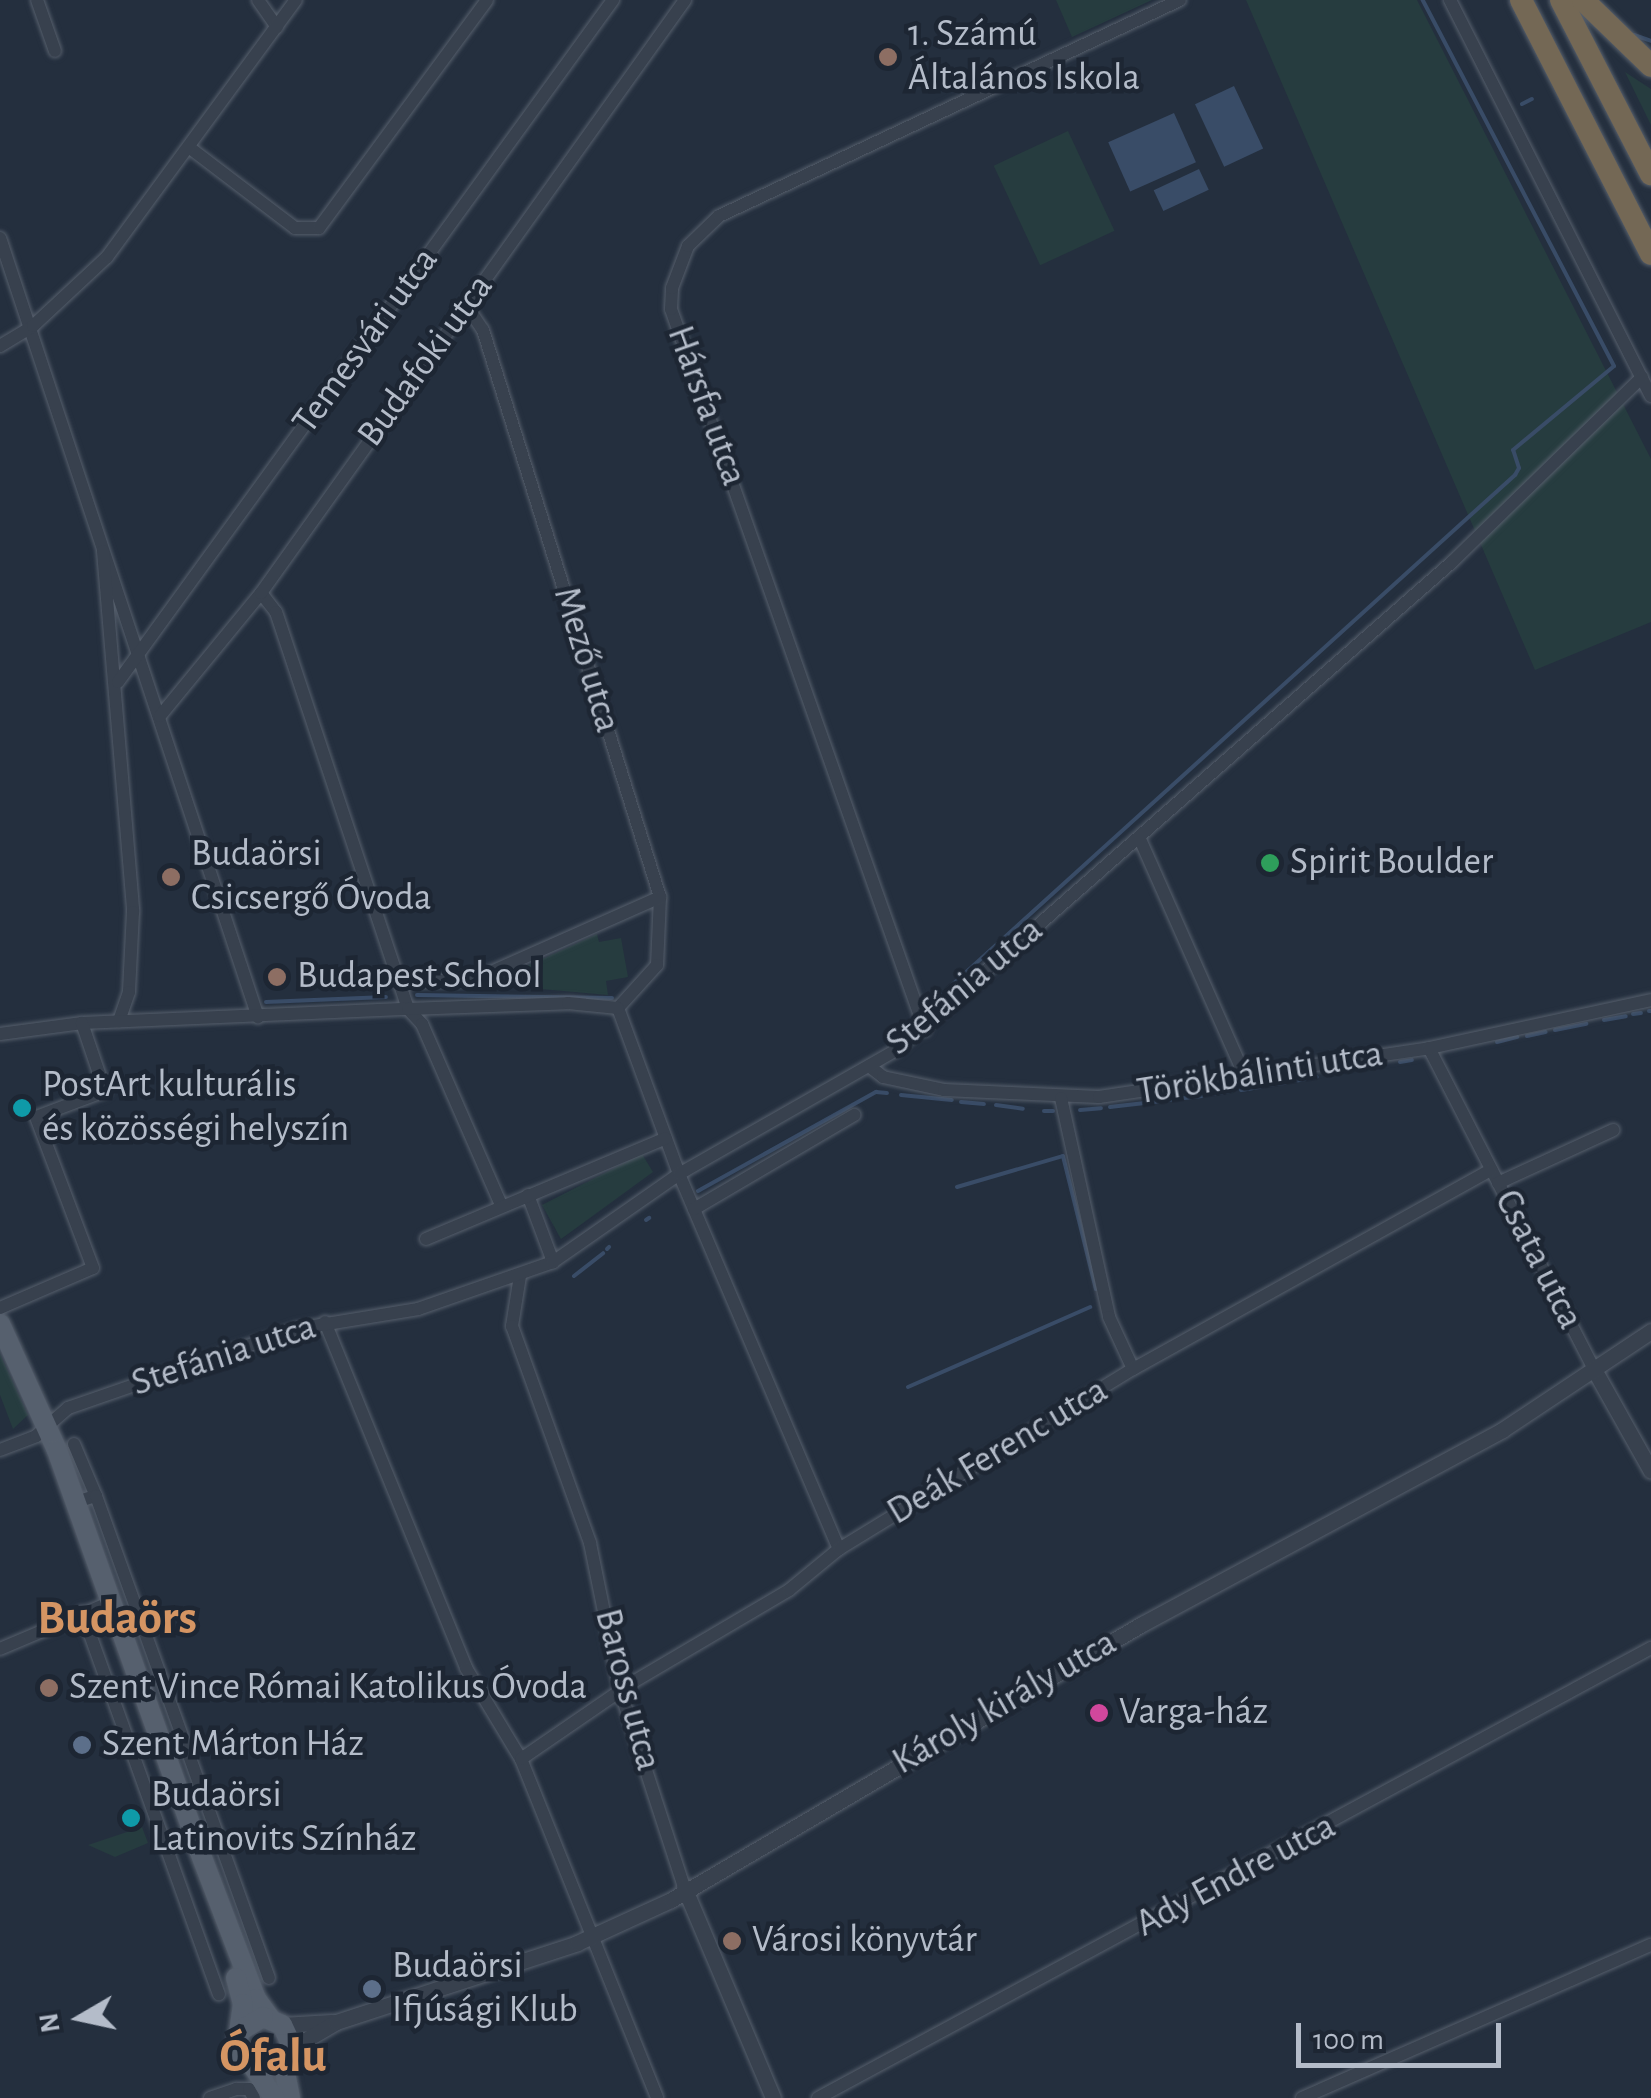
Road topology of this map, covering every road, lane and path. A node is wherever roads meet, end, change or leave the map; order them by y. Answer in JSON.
{"nodes":[{"id":1,"x":37,"y":0,"type":"edge"},
{"id":2,"x":258,"y":0,"type":"edge"},
{"id":3,"x":296,"y":0,"type":"edge"},
{"id":4,"x":487,"y":0,"type":"edge"},
{"id":5,"x":613,"y":0,"type":"edge"},
{"id":6,"x":684,"y":0,"type":"edge"},
{"id":7,"x":1180,"y":0,"type":"edge"},
{"id":8,"x":1450,"y":0,"type":"edge"},
{"id":9,"x":1521,"y":0,"type":"edge"},
{"id":10,"x":1561,"y":0,"type":"edge"},
{"id":11,"x":1583,"y":0,"type":"edge"},
{"id":12,"x":276,"y":27,"type":"junction"},
{"id":13,"x":55,"y":51,"type":"dead end"},
{"id":14,"x":1651,"y":66,"type":"edge"},
{"id":15,"x":190,"y":148,"type":"junction"},
{"id":16,"x":1651,"y":174,"type":"edge"},
{"id":17,"x":0,"y":238,"type":"edge"},
{"id":18,"x":1651,"y":254,"type":"edge"},
{"id":19,"x":466,"y":305,"type":"junction"},
{"id":20,"x":32,"y":326,"type":"junction"},
{"id":21,"x":0,"y":346,"type":"edge"},
{"id":22,"x":1642,"y":377,"type":"junction"},
{"id":23,"x":1651,"y":396,"type":"edge"},
{"id":24,"x":103,"y":549,"type":"junction"},
{"id":25,"x":261,"y":593,"type":"junction"},
{"id":26,"x":140,"y":649,"type":"junction"},
{"id":27,"x":118,"y":682,"type":"junction"},
{"id":28,"x":160,"y":716,"type":"junction"},
{"id":29,"x":1138,"y":837,"type":"junction"},
{"id":30,"x":660,"y":896,"type":"junction"},
{"id":31,"x":401,"y":982,"type":"junction"},
{"id":32,"x":1651,"y":1000,"type":"edge"},
{"id":33,"x":618,"y":1008,"type":"junction"},
{"id":34,"x":408,"y":1009,"type":"junction"},
{"id":35,"x":258,"y":1018,"type":"junction"},
{"id":36,"x":119,"y":1021,"type":"junction"},
{"id":37,"x":82,"y":1023,"type":"junction"},
{"id":38,"x":924,"y":1030,"type":"junction"},
{"id":39,"x":0,"y":1034,"type":"edge"},
{"id":40,"x":1429,"y":1048,"type":"junction"},
{"id":41,"x":870,"y":1066,"type":"junction"},
{"id":42,"x":1246,"y":1079,"type":"junction"},
{"id":43,"x":1061,"y":1098,"type":"junction"},
{"id":44,"x":854,"y":1115,"type":"dead end"},
{"id":45,"x":1613,"y":1130,"type":"dead end"},
{"id":46,"x":666,"y":1138,"type":"junction"},
{"id":47,"x":679,"y":1174,"type":"junction"},
{"id":48,"x":1495,"y":1176,"type":"junction"},
{"id":49,"x":528,"y":1195,"type":"junction"},
{"id":50,"x":501,"y":1205,"type":"junction"},
{"id":51,"x":694,"y":1209,"type":"junction"},
{"id":52,"x":426,"y":1239,"type":"dead end"},
{"id":53,"x":553,"y":1262,"type":"junction"},
{"id":54,"x":520,"y":1276,"type":"junction"},
{"id":55,"x":0,"y":1308,"type":"edge"},
{"id":56,"x":325,"y":1322,"type":"junction"},
{"id":57,"x":0,"y":1324,"type":"edge"},
{"id":58,"x":1651,"y":1331,"type":"edge"},
{"id":59,"x":1133,"y":1369,"type":"junction"},
{"id":60,"x":1596,"y":1373,"type":"junction"},
{"id":61,"x":47,"y":1426,"type":"junction"},
{"id":62,"x":74,"y":1444,"type":"dead end"},
{"id":63,"x":0,"y":1450,"type":"edge"},
{"id":64,"x":1651,"y":1471,"type":"edge"},
{"id":65,"x":86,"y":1499,"type":"junction"},
{"id":66,"x":839,"y":1548,"type":"junction"},
{"id":67,"x":111,"y":1602,"type":"junction"},
{"id":68,"x":82,"y":1612,"type":"junction"},
{"id":69,"x":0,"y":1648,"type":"edge"},
{"id":70,"x":1651,"y":1648,"type":"edge"},
{"id":71,"x":620,"y":1690,"type":"junction"},
{"id":72,"x":521,"y":1759,"type":"junction"},
{"id":73,"x":198,"y":1847,"type":"junction"},
{"id":74,"x":684,"y":1887,"type":"junction"},
{"id":75,"x":593,"y":1936,"type":"junction"},
{"id":76,"x":1651,"y":1945,"type":"edge"},
{"id":77,"x":269,"y":1978,"type":"dead end"},
{"id":78,"x":219,"y":1994,"type":"dead end"},
{"id":79,"x":276,"y":2021,"type":"junction"},
{"id":80,"x":336,"y":2022,"type":"junction"},
{"id":81,"x":241,"y":2030,"type":"junction"},
{"id":82,"x":286,"y":2055,"type":"junction"},
{"id":83,"x":252,"y":2085,"type":"edge"},
{"id":84,"x":210,"y":2098,"type":"edge"},
{"id":85,"x":274,"y":2098,"type":"edge"},
{"id":86,"x":290,"y":2098,"type":"edge"},
{"id":87,"x":657,"y":2098,"type":"edge"},
{"id":88,"x":773,"y":2098,"type":"edge"},
{"id":89,"x":818,"y":2098,"type":"edge"},
{"id":90,"x":1302,"y":2098,"type":"edge"}],
"edges":[{"from":1,"to":13,"type":"street"},
{"from":2,"to":12,"type":"street"},
{"from":3,"to":12,"type":"street"},
{"from":4,"to":15,"type":"street"},
{"from":5,"to":26,"type":"street","name":"Temesvári utca"},
{"from":6,"to":19,"type":"street","name":"Budafoki utca"},
{"from":7,"to":38,"type":"street","name":"Hársfa utca"},
{"from":8,"to":22,"type":"street"},
{"from":9,"to":18,"type":"highway"},
{"from":10,"to":16,"type":"highway"},
{"from":11,"to":14,"type":"highway"},
{"from":12,"to":15,"type":"street"},
{"from":15,"to":20,"type":"street"},
{"from":17,"to":20,"type":"street"},
{"from":19,"to":25,"type":"street","name":"Budafoki utca"},
{"from":19,"to":30,"type":"street","name":"Mező utca"},
{"from":20,"to":21,"type":"street"},
{"from":20,"to":24,"type":"street"},
{"from":22,"to":23,"type":"street"},
{"from":22,"to":29,"type":"street","name":"Stefánia utca"},
{"from":24,"to":26,"type":"street"},
{"from":24,"to":27,"type":"street"},
{"from":25,"to":28,"type":"street","name":"Budafoki utca"},
{"from":25,"to":31,"type":"street"},
{"from":26,"to":27,"type":"street","name":"Temesvári utca"},
{"from":26,"to":28,"type":"street"},
{"from":27,"to":36,"type":"street"},
{"from":28,"to":35,"type":"street"},
{"from":29,"to":38,"type":"street","name":"Stefánia utca"},
{"from":29,"to":42,"type":"street"},
{"from":30,"to":31,"type":"street"},
{"from":30,"to":33,"type":"street","name":"Mező utca"},
{"from":31,"to":34,"type":"street"},
{"from":32,"to":40,"type":"street","name":"Törökbálinti utca"},
{"from":33,"to":34,"type":"street"},
{"from":33,"to":46,"type":"street"},
{"from":34,"to":35,"type":"street"},
{"from":34,"to":50,"type":"street"},
{"from":35,"to":36,"type":"street"},
{"from":36,"to":37,"type":"street"},
{"from":37,"to":39,"type":"street"},
{"from":37,"to":55,"type":"street"},
{"from":38,"to":41,"type":"street","name":"Stefánia utca"},
{"from":40,"to":42,"type":"street","name":"Törökbálinti utca"},
{"from":40,"to":48,"type":"street","name":"Csata utca"},
{"from":41,"to":43,"type":"street","name":"Törökbálinti utca"},
{"from":41,"to":47,"type":"street","name":"Stefánia utca"},
{"from":42,"to":43,"type":"street","name":"Törökbálinti utca"},
{"from":43,"to":59,"type":"street"},
{"from":44,"to":51,"type":"street"},
{"from":45,"to":48,"type":"street","name":"Deák Ferenc utca"},
{"from":46,"to":47,"type":"street"},
{"from":46,"to":49,"type":"street"},
{"from":47,"to":51,"type":"street"},
{"from":47,"to":53,"type":"street","name":"Stefánia utca"},
{"from":48,"to":59,"type":"street","name":"Deák Ferenc utca"},
{"from":48,"to":60,"type":"street","name":"Csata utca"},
{"from":49,"to":50,"type":"street"},
{"from":49,"to":53,"type":"street"},
{"from":50,"to":52,"type":"street"},
{"from":51,"to":66,"type":"street"},
{"from":53,"to":54,"type":"street","name":"Stefánia utca"},
{"from":54,"to":56,"type":"street","name":"Stefánia utca"},
{"from":54,"to":71,"type":"street","name":"Baross utca"},
{"from":56,"to":61,"type":"street","name":"Stefánia utca"},
{"from":56,"to":72,"type":"street"},
{"from":57,"to":61,"type":"main road"},
{"from":58,"to":60,"type":"street","name":"Károly király utca"},
{"from":59,"to":66,"type":"street","name":"Deák Ferenc utca"},
{"from":60,"to":64,"type":"street","name":"Csata utca"},
{"from":60,"to":74,"type":"street","name":"Károly király utca"},
{"from":61,"to":63,"type":"street","name":"Stefánia utca"},
{"from":61,"to":65,"type":"main road"},
{"from":62,"to":65,"type":"street"},
{"from":65,"to":67,"type":"main road"},
{"from":65,"to":77,"type":"street"},
{"from":66,"to":71,"type":"street","name":"Deák Ferenc utca"},
{"from":67,"to":68,"type":"street"},
{"from":67,"to":73,"type":"main road"},
{"from":68,"to":69,"type":"street"},
{"from":68,"to":78,"type":"street"},
{"from":70,"to":89,"type":"street","name":"Ady Endre utca"},
{"from":71,"to":72,"type":"street","name":"Deák Ferenc utca"},
{"from":71,"to":74,"type":"street","name":"Baross utca"},
{"from":72,"to":75,"type":"street"},
{"from":73,"to":79,"type":"main road"},
{"from":73,"to":81,"type":"main road"},
{"from":74,"to":75,"type":"street","name":"Károly király utca"},
{"from":74,"to":88,"type":"street","name":"Baross utca"},
{"from":75,"to":80,"type":"street","name":"Károly király utca"},
{"from":75,"to":87,"type":"street"},
{"from":76,"to":90,"type":"street"},
{"from":79,"to":80,"type":"street","name":"Károly király utca"},
{"from":79,"to":81,"type":"main road"},
{"from":79,"to":82,"type":"main road"},
{"from":80,"to":82,"type":"street","name":"Károly király utca"},
{"from":81,"to":83,"type":"main road"},
{"from":82,"to":83,"type":"main road"},
{"from":82,"to":86,"type":"main road"},
{"from":83,"to":84,"type":"street"},
{"from":83,"to":85,"type":"main road"}]}
